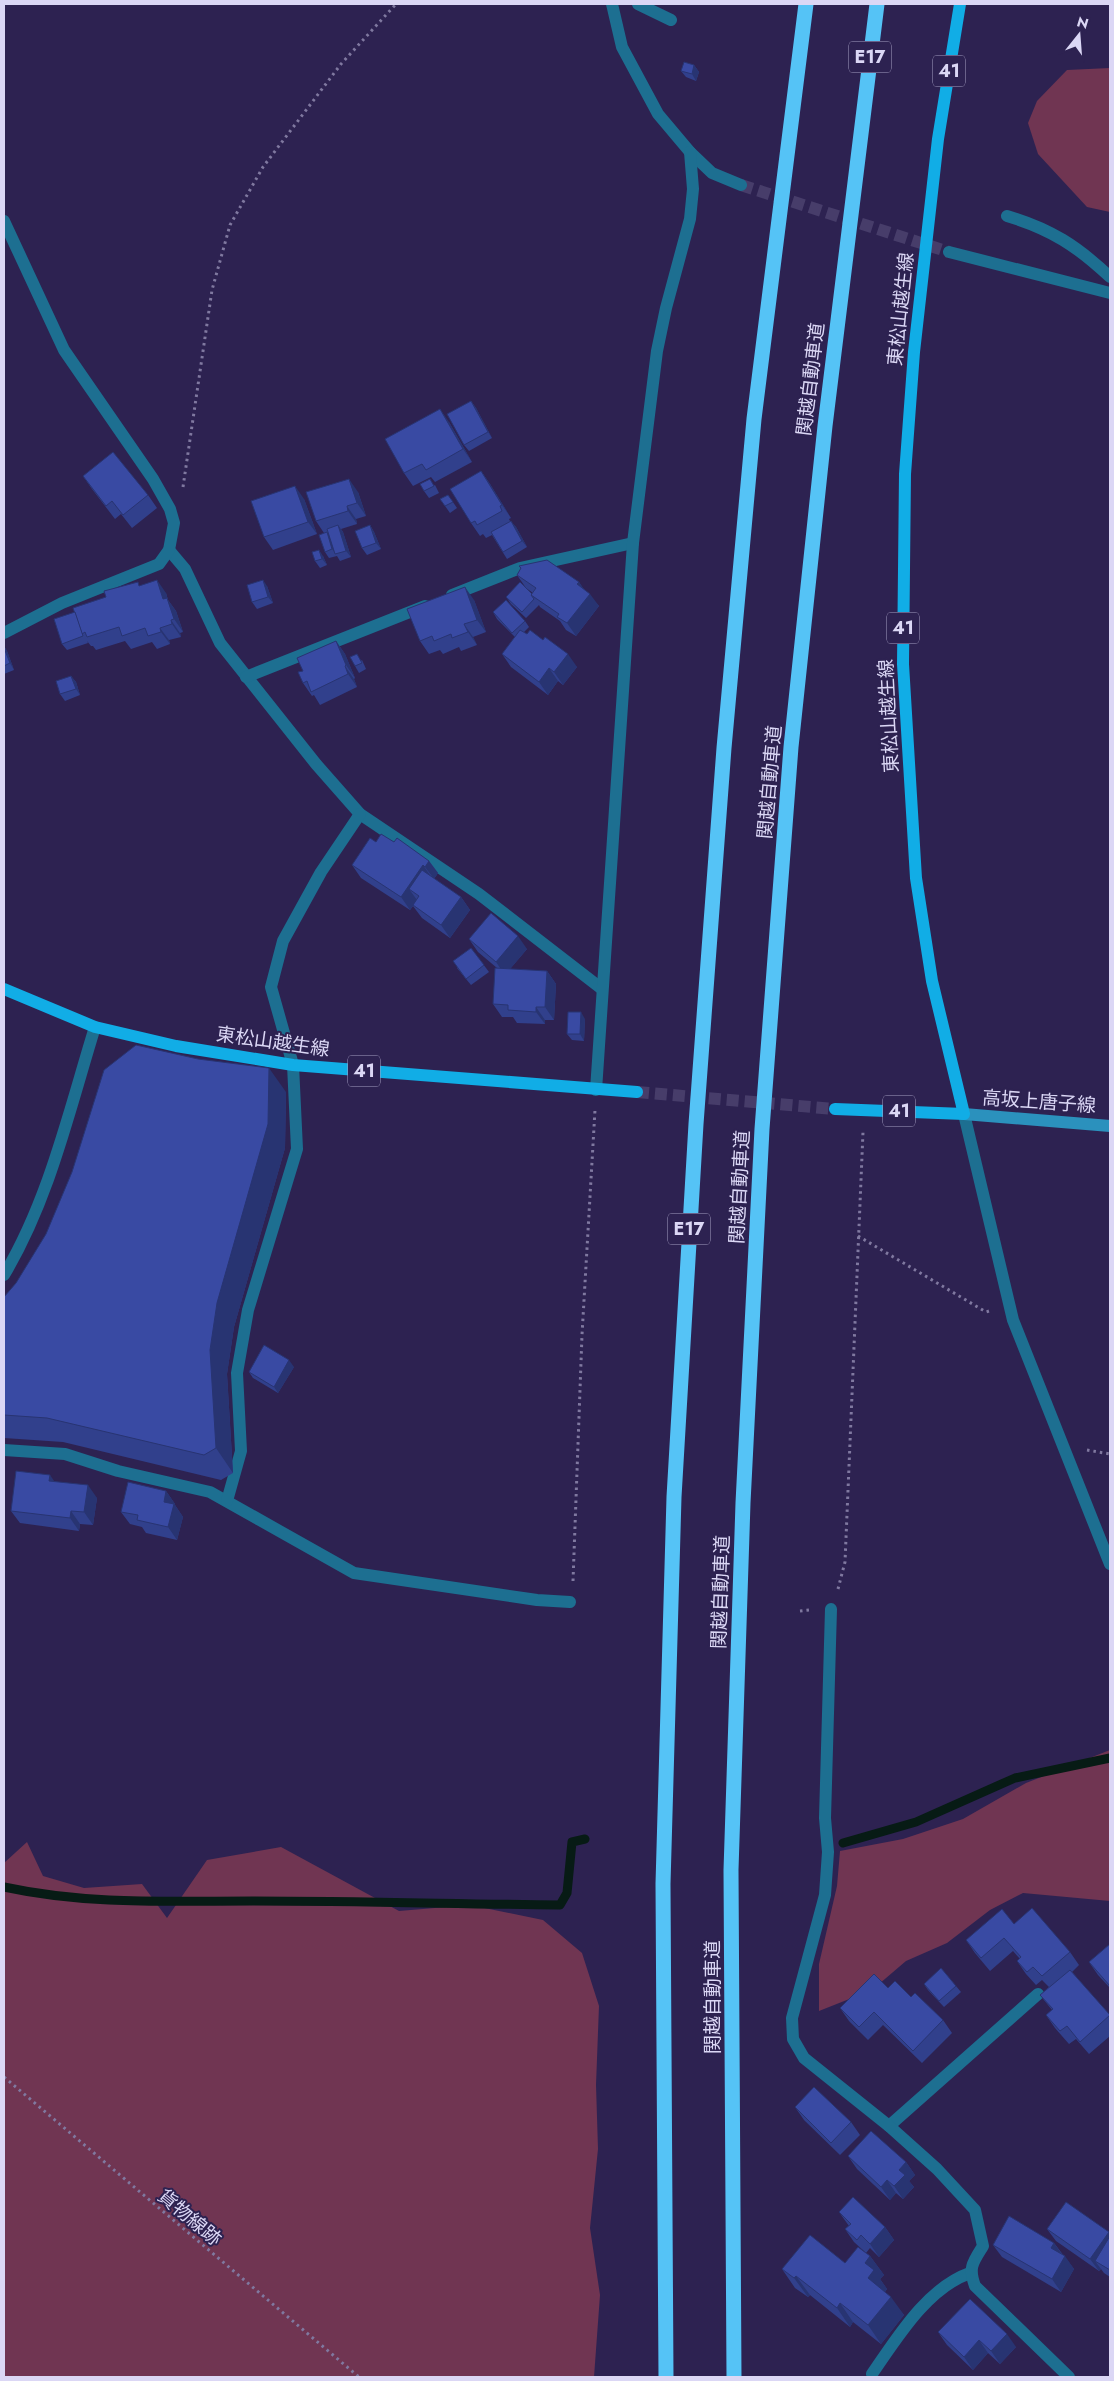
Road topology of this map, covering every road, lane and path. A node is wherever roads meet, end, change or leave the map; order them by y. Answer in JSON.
{"nodes":[{"id":1,"x":396,"y":4,"type":"edge"},
{"id":2,"x":612,"y":4,"type":"edge"},
{"id":3,"x":638,"y":4,"type":"edge"},
{"id":4,"x":806,"y":4,"type":"edge"},
{"id":5,"x":877,"y":4,"type":"edge"},
{"id":6,"x":960,"y":4,"type":"edge"},
{"id":7,"x":671,"y":20,"type":"dead end"},
{"id":8,"x":690,"y":152,"type":"junction"},
{"id":9,"x":741,"y":185,"type":"tunnel mouth"},
{"id":10,"x":1007,"y":216,"type":"dead end"},
{"id":11,"x":4,"y":221,"type":"edge"},
{"id":12,"x":949,"y":252,"type":"tunnel mouth"},
{"id":13,"x":1110,"y":277,"type":"edge"},
{"id":14,"x":1110,"y":294,"type":"edge"},
{"id":15,"x":174,"y":523,"type":"junction"},
{"id":16,"x":633,"y":543,"type":"junction"},
{"id":17,"x":169,"y":550,"type":"junction"},
{"id":18,"x":4,"y":633,"type":"edge"},
{"id":19,"x":246,"y":677,"type":"junction"},
{"id":20,"x":360,"y":814,"type":"junction"},
{"id":21,"x":4,"y":989,"type":"edge"},
{"id":22,"x":602,"y":989,"type":"junction"},
{"id":23,"x":95,"y":1027,"type":"junction"},
{"id":24,"x":293,"y":1065,"type":"junction"},
{"id":25,"x":596,"y":1090,"type":"junction"},
{"id":26,"x":637,"y":1092,"type":"tunnel mouth"},
{"id":27,"x":834,"y":1109,"type":"tunnel mouth"},
{"id":28,"x":864,"y":1109,"type":"junction"},
{"id":29,"x":964,"y":1114,"type":"junction"},
{"id":30,"x":1110,"y":1126,"type":"edge"},
{"id":31,"x":858,"y":1236,"type":"junction"},
{"id":32,"x":4,"y":1275,"type":"edge"},
{"id":33,"x":1011,"y":1309,"type":"junction"},
{"id":34,"x":4,"y":1450,"type":"edge"},
{"id":35,"x":227,"y":1501,"type":"junction"},
{"id":36,"x":1110,"y":1564,"type":"edge"},
{"id":37,"x":570,"y":1602,"type":"joint"},
{"id":38,"x":831,"y":1609,"type":"junction"},
{"id":39,"x":800,"y":1610,"type":"dead end"},
{"id":40,"x":1038,"y":1994,"type":"edge"},
{"id":41,"x":4,"y":2077,"type":"edge"},
{"id":42,"x":889,"y":2126,"type":"junction"},
{"id":43,"x":970,"y":2273,"type":"junction"},
{"id":44,"x":872,"y":2374,"type":"dead end"},
{"id":45,"x":359,"y":2377,"type":"edge"},
{"id":46,"x":666,"y":2377,"type":"edge"},
{"id":47,"x":734,"y":2377,"type":"edge"},
{"id":48,"x":1069,"y":2377,"type":"edge"}],
"edges":[{"from":1,"to":15,"type":"path"},
{"from":2,"to":8,"type":"street"},
{"from":3,"to":7,"type":"street"},
{"from":4,"to":46,"type":"highway","number":"E17"},
{"from":5,"to":47,"type":"highway","name":"関越自動車道","number":"E17"},
{"from":6,"to":29,"type":"main road","name":"東松山越生線","number":"41"},
{"from":8,"to":9,"type":"street"},
{"from":8,"to":16,"type":"street"},
{"from":10,"to":13,"type":"street"},
{"from":11,"to":15,"type":"street"},
{"from":12,"to":14,"type":"street"},
{"from":15,"to":17,"type":"street"},
{"from":16,"to":19,"type":"street"},
{"from":16,"to":22,"type":"street"},
{"from":17,"to":18,"type":"street"},
{"from":17,"to":19,"type":"street"},
{"from":19,"to":20,"type":"street"},
{"from":20,"to":22,"type":"street"},
{"from":20,"to":24,"type":"street"},
{"from":21,"to":23,"type":"main road","name":"東松山越生線","number":"41"},
{"from":22,"to":25,"type":"street"},
{"from":23,"to":24,"type":"main road","name":"東松山越生線","number":"41"},
{"from":23,"to":32,"type":"street"},
{"from":24,"to":25,"type":"main road","name":"東松山越生線","number":"41"},
{"from":24,"to":35,"type":"street"},
{"from":25,"to":26,"type":"main road","name":"東松山越生線","number":"41"},
{"from":25,"to":37,"type":"path"},
{"from":27,"to":28,"type":"main road","number":"41"},
{"from":28,"to":29,"type":"main road","number":"41"},
{"from":28,"to":31,"type":"path"},
{"from":29,"to":30,"type":"main road","name":"高坂上唐子線"},
{"from":29,"to":33,"type":"street"},
{"from":31,"to":33,"type":"path"},
{"from":31,"to":38,"type":"path"},
{"from":33,"to":36,"type":"street"},
{"from":34,"to":35,"type":"street"},
{"from":35,"to":37,"type":"street"},
{"from":38,"to":39,"type":"path"},
{"from":38,"to":42,"type":"street"},
{"from":40,"to":42,"type":"street"},
{"from":41,"to":45,"type":"path","name":"貨物線跡"},
{"from":42,"to":43,"type":"street"},
{"from":43,"to":44,"type":"street"},
{"from":43,"to":48,"type":"street"}]}
